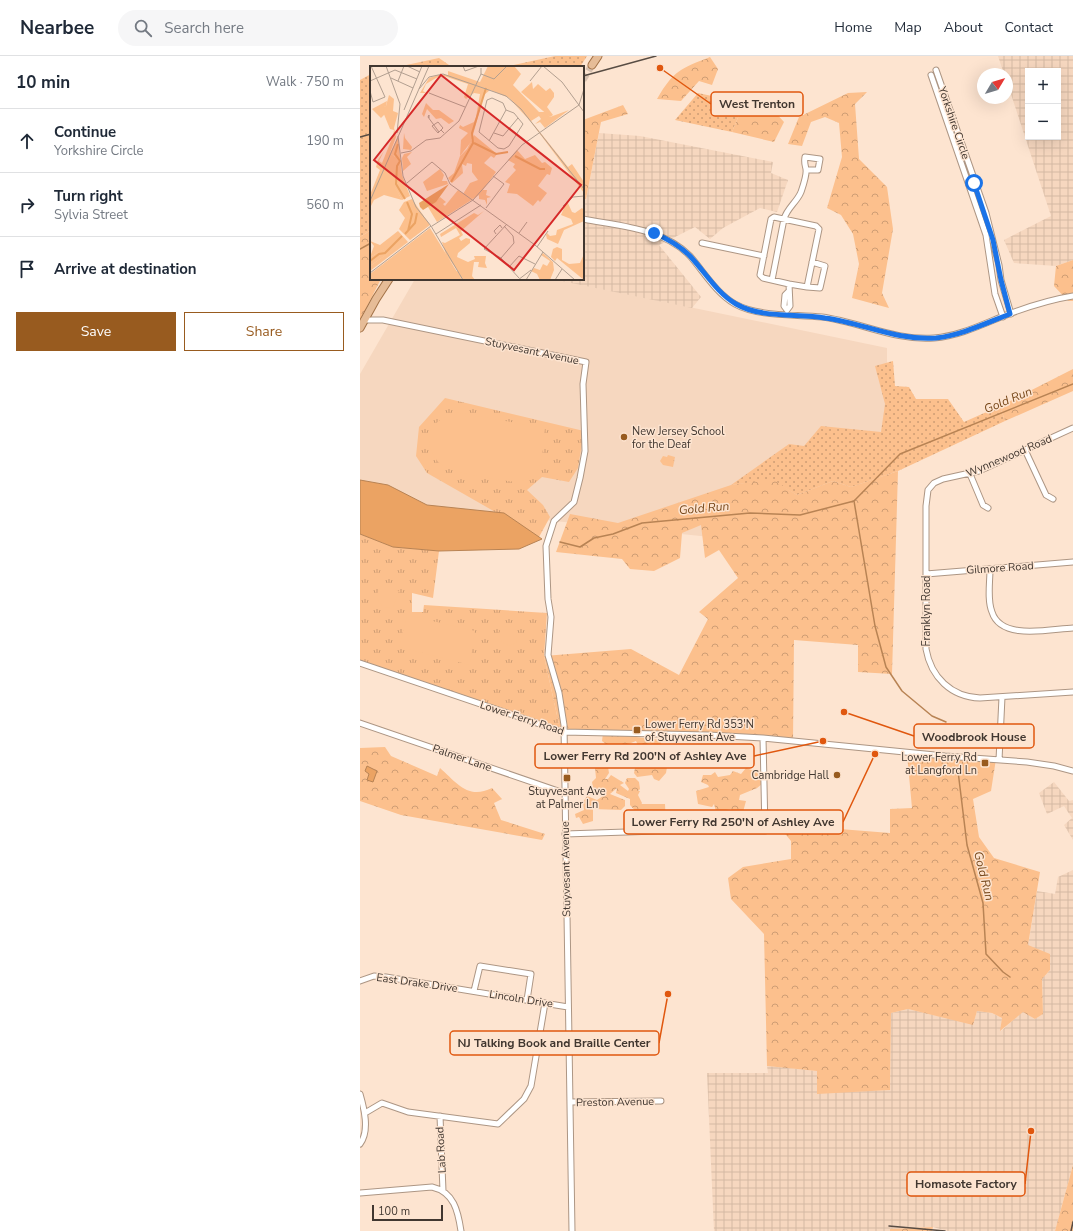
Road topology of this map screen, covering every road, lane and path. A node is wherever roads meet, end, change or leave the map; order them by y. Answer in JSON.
{"nodes":[{"id":1,"x":598,"y":56,"type":"edge"},
{"id":2,"x":592,"y":65,"type":"tunnel mouth"},
{"id":3,"x":936,"y":70,"type":"dead end"},
{"id":4,"x":931,"y":75,"type":"dead end"},
{"id":5,"x":806,"y":170,"type":"dead end"},
{"id":6,"x":584,"y":219,"type":"edge"},
{"id":7,"x":784,"y":219,"type":"junction"},
{"id":8,"x":702,"y":242,"type":"dead end"},
{"id":9,"x":764,"y":256,"type":"junction"},
{"id":10,"x":812,"y":262,"type":"junction"},
{"id":11,"x":388,"y":280,"type":"edge"},
{"id":12,"x":772,"y":280,"type":"junction"},
{"id":13,"x":789,"y":284,"type":"junction"},
{"id":14,"x":807,"y":287,"type":"junction"},
{"id":15,"x":1073,"y":296,"type":"edge"},
{"id":16,"x":787,"y":312,"type":"junction"},
{"id":17,"x":1010,"y":314,"type":"junction"},
{"id":18,"x":1003,"y":316,"type":"junction"},
{"id":19,"x":364,"y":320,"type":"junction"},
{"id":20,"x":360,"y":328,"type":"edge"},
{"id":21,"x":1073,"y":428,"type":"edge"},
{"id":22,"x":1025,"y":450,"type":"junction"},
{"id":23,"x":970,"y":474,"type":"junction"},
{"id":24,"x":927,"y":494,"type":"joint"},
{"id":25,"x":1052,"y":498,"type":"dead end"},
{"id":26,"x":988,"y":508,"type":"dead end"},
{"id":27,"x":1073,"y":562,"type":"edge"},
{"id":28,"x":990,"y":569,"type":"junction"},
{"id":29,"x":926,"y":574,"type":"junction"},
{"id":30,"x":1073,"y":628,"type":"edge"},
{"id":31,"x":360,"y":662,"type":"edge"},
{"id":32,"x":1073,"y":692,"type":"edge"},
{"id":33,"x":1002,"y":697,"type":"junction"},
{"id":34,"x":360,"y":723,"type":"edge"},
{"id":35,"x":563,"y":732,"type":"junction"},
{"id":36,"x":763,"y":738,"type":"junction"},
{"id":37,"x":999,"y":760,"type":"junction"},
{"id":38,"x":1073,"y":771,"type":"edge"},
{"id":39,"x":564,"y":793,"type":"junction"},
{"id":40,"x":565,"y":834,"type":"junction"},
{"id":41,"x":360,"y":980,"type":"edge"},
{"id":42,"x":474,"y":991,"type":"junction"},
{"id":43,"x":527,"y":1000,"type":"junction"},
{"id":44,"x":545,"y":1003,"type":"junction"},
{"id":45,"x":568,"y":1007,"type":"junction"},
{"id":46,"x":360,"y":1094,"type":"edge"},
{"id":47,"x":661,"y":1101,"type":"dead end"},
{"id":48,"x":570,"y":1102,"type":"junction"},
{"id":49,"x":365,"y":1113,"type":"junction"},
{"id":50,"x":440,"y":1116,"type":"junction"},
{"id":51,"x":360,"y":1144,"type":"edge"},
{"id":52,"x":443,"y":1191,"type":"junction"},
{"id":53,"x":360,"y":1193,"type":"edge"},
{"id":54,"x":461,"y":1231,"type":"edge"},
{"id":55,"x":572,"y":1231,"type":"edge"}],
"edges":[{"from":1,"to":2,"type":"main road"},
{"from":3,"to":17,"type":"street","name":"Yorkshire Circle"},
{"from":4,"to":18,"type":"street","name":"Yorkshire Circle"},
{"from":5,"to":7,"type":"street"},
{"from":6,"to":16,"type":"street"},
{"from":7,"to":9,"type":"street"},
{"from":7,"to":10,"type":"street"},
{"from":7,"to":12,"type":"street"},
{"from":8,"to":9,"type":"street"},
{"from":9,"to":12,"type":"street"},
{"from":10,"to":14,"type":"street"},
{"from":10,"to":14,"type":"street"},
{"from":11,"to":19,"type":"main road"},
{"from":12,"to":13,"type":"street"},
{"from":13,"to":14,"type":"street"},
{"from":13,"to":16,"type":"street"},
{"from":15,"to":17,"type":"street"},
{"from":16,"to":18,"type":"street"},
{"from":17,"to":18,"type":"street"},
{"from":19,"to":20,"type":"main road"},
{"from":19,"to":35,"type":"street","name":"Stuyvesant Avenue"},
{"from":21,"to":22,"type":"street","name":"Wynnewood Road"},
{"from":22,"to":23,"type":"street","name":"Wynnewood Road"},
{"from":22,"to":25,"type":"street"},
{"from":23,"to":24,"type":"street","name":"Wynnewood Road"},
{"from":23,"to":26,"type":"street"},
{"from":24,"to":29,"type":"street","name":"Franklyn Road"},
{"from":27,"to":28,"type":"street","name":"Gilmore Road"},
{"from":28,"to":29,"type":"street","name":"Gilmore Road"},
{"from":28,"to":30,"type":"street"},
{"from":29,"to":33,"type":"street","name":"Franklyn Road"},
{"from":31,"to":35,"type":"street","name":"Lower Ferry Road"},
{"from":32,"to":33,"type":"street","name":"Franklyn Road"},
{"from":33,"to":37,"type":"street"},
{"from":34,"to":39,"type":"street","name":"Palmer Lane"},
{"from":35,"to":36,"type":"street","name":"Lower Ferry Road"},
{"from":35,"to":39,"type":"street","name":"Stuyvesant Avenue"},
{"from":36,"to":37,"type":"street","name":"Lower Ferry Road"},
{"from":36,"to":40,"type":"street"},
{"from":37,"to":38,"type":"street","name":"Lower Ferry Road"},
{"from":39,"to":40,"type":"street","name":"Stuyvesant Avenue"},
{"from":40,"to":45,"type":"street","name":"Stuyvesant Avenue"},
{"from":41,"to":42,"type":"street","name":"East Drake Drive"},
{"from":42,"to":43,"type":"street","name":"Lincoln Drive"},
{"from":42,"to":43,"type":"street"},
{"from":43,"to":44,"type":"street","name":"Lincoln Drive"},
{"from":44,"to":45,"type":"street","name":"Lincoln Drive"},
{"from":44,"to":50,"type":"street"},
{"from":45,"to":48,"type":"street","name":"Stuyvesant Avenue"},
{"from":46,"to":49,"type":"street"},
{"from":47,"to":48,"type":"street","name":"Preston Avenue"},
{"from":48,"to":55,"type":"street","name":"Stuyvesant Avenue"},
{"from":49,"to":50,"type":"street","name":"Lab Road"},
{"from":49,"to":51,"type":"street"},
{"from":50,"to":52,"type":"street","name":"Lab Road"},
{"from":52,"to":53,"type":"street"},
{"from":52,"to":54,"type":"street"}]}
